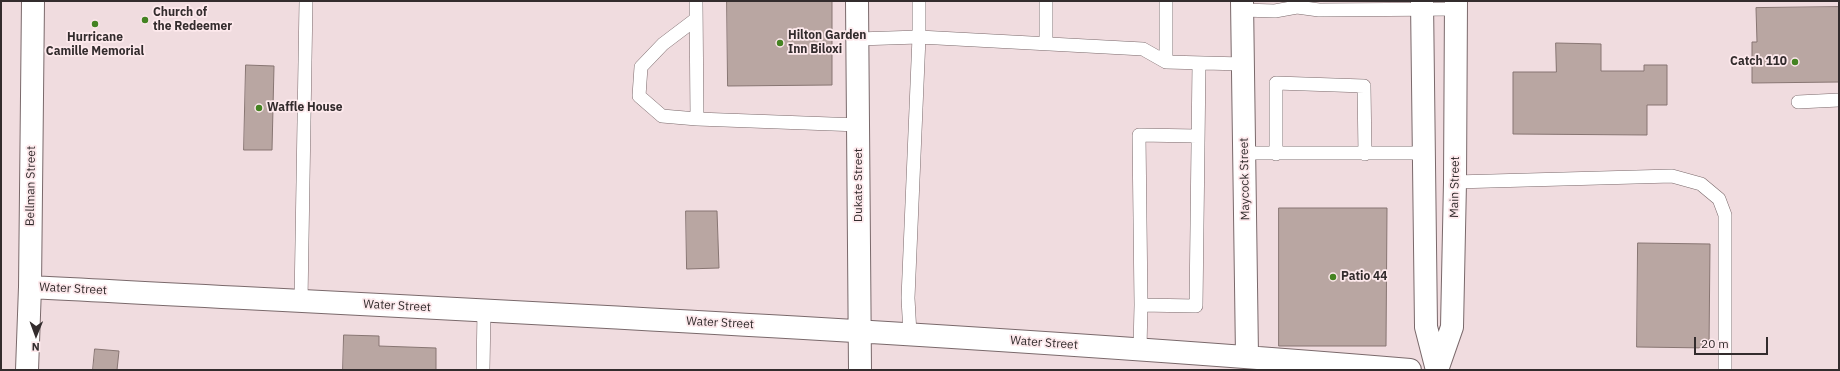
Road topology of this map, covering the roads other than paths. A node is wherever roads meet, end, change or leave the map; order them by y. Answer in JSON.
{"nodes":[{"id":1,"x":33,"y":1,"type":"edge"},
{"id":2,"x":306,"y":1,"type":"edge"},
{"id":3,"x":696,"y":1,"type":"edge"},
{"id":4,"x":858,"y":1,"type":"edge"},
{"id":5,"x":919,"y":1,"type":"edge"},
{"id":6,"x":1046,"y":1,"type":"edge"},
{"id":7,"x":1166,"y":1,"type":"edge"},
{"id":8,"x":1297,"y":4,"type":"edge"},
{"id":9,"x":1377,"y":5,"type":"edge"},
{"id":10,"x":1422,"y":5,"type":"edge"},
{"id":11,"x":1456,"y":5,"type":"edge"},
{"id":12,"x":1242,"y":6,"type":"edge"},
{"id":13,"x":696,"y":19,"type":"junction"},
{"id":14,"x":919,"y":37,"type":"junction"},
{"id":15,"x":858,"y":39,"type":"junction"},
{"id":16,"x":1046,"y":44,"type":"junction"},
{"id":17,"x":1166,"y":62,"type":"junction"},
{"id":18,"x":1199,"y":64,"type":"junction"},
{"id":19,"x":1243,"y":64,"type":"junction"},
{"id":20,"x":1839,"y":100,"type":"edge"},
{"id":21,"x":1798,"y":102,"type":"dead end"},
{"id":22,"x":697,"y":119,"type":"junction"},
{"id":23,"x":859,"y":125,"type":"junction"},
{"id":24,"x":1197,"y":136,"type":"junction"},
{"id":25,"x":1424,"y":153,"type":"junction"},
{"id":26,"x":1244,"y":154,"type":"junction"},
{"id":27,"x":1276,"y":154,"type":"junction"},
{"id":28,"x":1365,"y":154,"type":"junction"},
{"id":29,"x":1455,"y":182,"type":"junction"},
{"id":30,"x":30,"y":287,"type":"junction"},
{"id":31,"x":301,"y":301,"type":"junction"},
{"id":32,"x":1141,"y":305,"type":"junction"},
{"id":33,"x":484,"y":311,"type":"junction"},
{"id":34,"x":860,"y":330,"type":"junction"},
{"id":35,"x":910,"y":334,"type":"junction"},
{"id":36,"x":1140,"y":349,"type":"junction"},
{"id":37,"x":1237,"y":361,"type":"edge"},
{"id":38,"x":27,"y":370,"type":"edge"},
{"id":39,"x":483,"y":370,"type":"edge"},
{"id":40,"x":860,"y":370,"type":"edge"},
{"id":41,"x":1410,"y":370,"type":"edge"},
{"id":42,"x":1437,"y":370,"type":"edge"},
{"id":43,"x":1725,"y":370,"type":"edge"}],
"edges":[{"from":1,"to":30,"type":"street","name":"Bellman Street"},
{"from":2,"to":31,"type":"lane"},
{"from":3,"to":13,"type":"lane"},
{"from":4,"to":15,"type":"street","name":"Dukate Street"},
{"from":5,"to":14,"type":"lane"},
{"from":6,"to":16,"type":"lane"},
{"from":7,"to":17,"type":"lane"},
{"from":8,"to":9,"type":"lane"},
{"from":8,"to":12,"type":"lane"},
{"from":9,"to":10,"type":"lane"},
{"from":10,"to":11,"type":"lane"},
{"from":10,"to":25,"type":"street","name":"Main Street"},
{"from":11,"to":29,"type":"street","name":"Main Street"},
{"from":12,"to":19,"type":"street","name":"Maycock Street"},
{"from":13,"to":22,"type":"lane"},
{"from":13,"to":22,"type":"lane"},
{"from":14,"to":15,"type":"lane"},
{"from":14,"to":16,"type":"lane"},
{"from":14,"to":35,"type":"lane"},
{"from":15,"to":23,"type":"street","name":"Dukate Street"},
{"from":16,"to":17,"type":"lane"},
{"from":17,"to":18,"type":"lane"},
{"from":18,"to":19,"type":"lane"},
{"from":18,"to":24,"type":"lane"},
{"from":19,"to":26,"type":"street","name":"Maycock Street"},
{"from":20,"to":21,"type":"lane"},
{"from":22,"to":23,"type":"lane"},
{"from":23,"to":34,"type":"street","name":"Dukate Street"},
{"from":24,"to":32,"type":"lane"},
{"from":24,"to":32,"type":"lane"},
{"from":25,"to":28,"type":"lane"},
{"from":25,"to":42,"type":"street","name":"Main Street"},
{"from":26,"to":27,"type":"lane"},
{"from":26,"to":37,"type":"street","name":"Maycock Street"},
{"from":27,"to":28,"type":"lane"},
{"from":27,"to":28,"type":"lane"},
{"from":29,"to":42,"type":"street","name":"Main Street"},
{"from":29,"to":43,"type":"lane"},
{"from":30,"to":31,"type":"street","name":"Water Street"},
{"from":30,"to":38,"type":"street","name":"Bellman Street"},
{"from":31,"to":33,"type":"street","name":"Water Street"},
{"from":32,"to":36,"type":"lane"},
{"from":33,"to":34,"type":"street","name":"Water Street"},
{"from":33,"to":39,"type":"lane"},
{"from":34,"to":35,"type":"street","name":"Water Street"},
{"from":34,"to":40,"type":"street","name":"Dukate Street"},
{"from":35,"to":36,"type":"street","name":"Water Street"},
{"from":36,"to":37,"type":"street","name":"Water Street"},
{"from":37,"to":41,"type":"street","name":"Water Street"}]}
